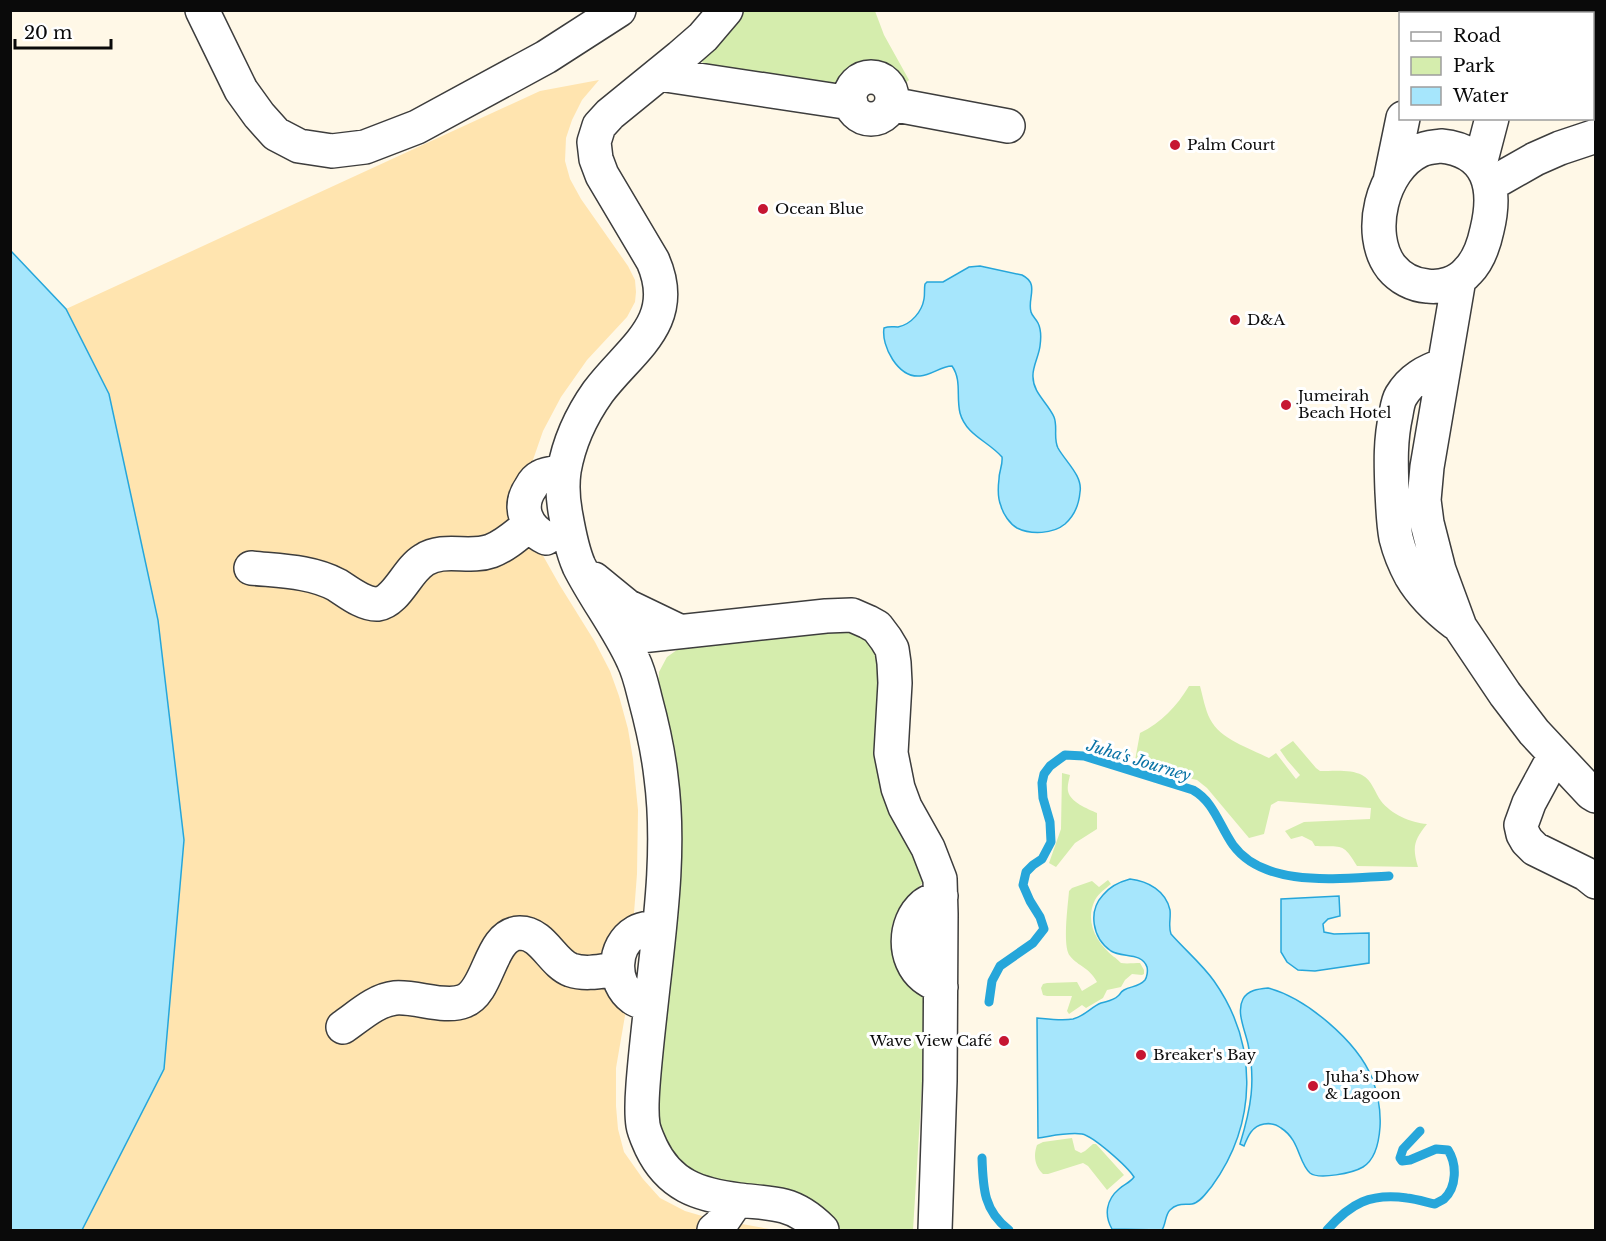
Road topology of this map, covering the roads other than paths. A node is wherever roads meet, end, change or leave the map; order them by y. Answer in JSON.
{"nodes":[{"id":1,"x":202,"y":10,"type":"edge"},
{"id":2,"x":619,"y":10,"type":"edge"},
{"id":3,"x":726,"y":10,"type":"edge"},
{"id":4,"x":659,"y":74,"type":"junction"},
{"id":5,"x":1403,"y":120,"type":"edge"},
{"id":6,"x":1492,"y":120,"type":"edge"},
{"id":7,"x":1008,"y":126,"type":"dead end"},
{"id":8,"x":1596,"y":136,"type":"edge"},
{"id":9,"x":1485,"y":174,"type":"junction"},
{"id":10,"x":1390,"y":182,"type":"junction"},
{"id":11,"x":1459,"y":279,"type":"junction"},
{"id":12,"x":564,"y":472,"type":"junction"},
{"id":13,"x":529,"y":525,"type":"junction"},
{"id":14,"x":574,"y":551,"type":"junction"},
{"id":15,"x":251,"y":568,"type":"dead end"},
{"id":16,"x":679,"y":631,"type":"junction"},
{"id":17,"x":622,"y":638,"type":"junction"},
{"id":18,"x":1555,"y":755,"type":"junction"},
{"id":19,"x":1596,"y":796,"type":"edge"},
{"id":20,"x":1596,"y":882,"type":"edge"},
{"id":21,"x":659,"y":926,"type":"junction"},
{"id":22,"x":617,"y":969,"type":"junction"},
{"id":23,"x":651,"y":1005,"type":"junction"},
{"id":24,"x":343,"y":1027,"type":"dead end"},
{"id":25,"x":737,"y":1200,"type":"junction"},
{"id":26,"x":714,"y":1230,"type":"edge"},
{"id":27,"x":821,"y":1230,"type":"edge"},
{"id":28,"x":935,"y":1230,"type":"edge"}],
"edges":[{"from":1,"to":2,"type":"lane"},
{"from":3,"to":4,"type":"lane"},
{"from":4,"to":7,"type":"lane"},
{"from":4,"to":12,"type":"lane"},
{"from":5,"to":10,"type":"lane"},
{"from":6,"to":9,"type":"lane"},
{"from":8,"to":9,"type":"lane"},
{"from":9,"to":10,"type":"lane"},
{"from":9,"to":11,"type":"lane"},
{"from":10,"to":11,"type":"lane"},
{"from":11,"to":18,"type":"lane"},
{"from":12,"to":13,"type":"lane"},
{"from":12,"to":14,"type":"lane"},
{"from":13,"to":14,"type":"lane"},
{"from":13,"to":15,"type":"lane"},
{"from":14,"to":16,"type":"lane"},
{"from":14,"to":17,"type":"lane"},
{"from":16,"to":17,"type":"lane"},
{"from":16,"to":28,"type":"lane"},
{"from":17,"to":21,"type":"lane"},
{"from":18,"to":19,"type":"lane"},
{"from":18,"to":20,"type":"lane"},
{"from":21,"to":22,"type":"lane"},
{"from":21,"to":23,"type":"lane"},
{"from":22,"to":23,"type":"lane"},
{"from":22,"to":24,"type":"lane"},
{"from":23,"to":25,"type":"lane"},
{"from":25,"to":26,"type":"lane"},
{"from":25,"to":27,"type":"lane"}]}
